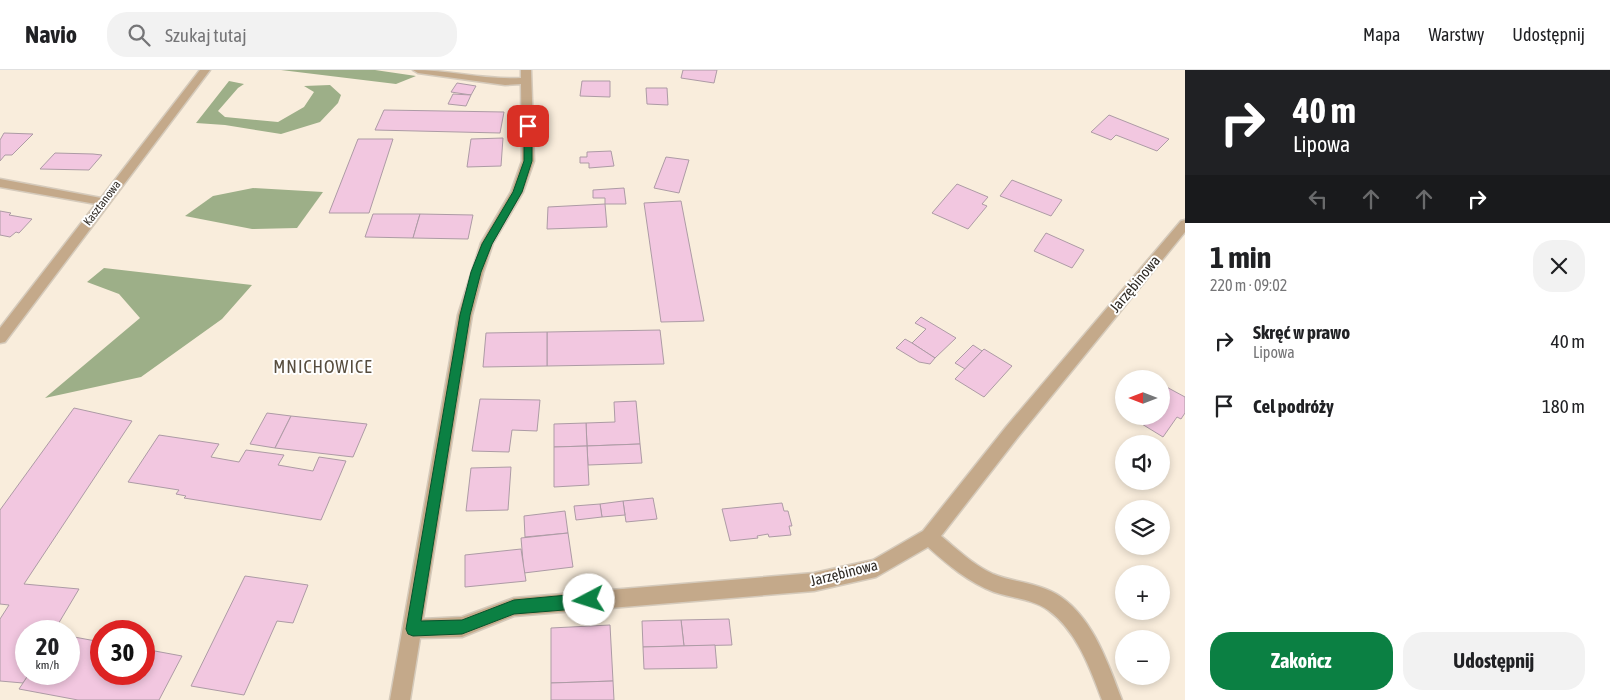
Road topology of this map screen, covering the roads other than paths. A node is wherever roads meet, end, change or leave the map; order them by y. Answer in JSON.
{"nodes":[{"id":1,"x":205,"y":70,"type":"edge"},
{"id":2,"x":418,"y":70,"type":"edge"},
{"id":3,"x":526,"y":76,"type":"edge"},
{"id":4,"x":0,"y":184,"type":"edge"},
{"id":5,"x":103,"y":202,"type":"junction"},
{"id":6,"x":1185,"y":224,"type":"edge"},
{"id":7,"x":0,"y":338,"type":"edge"},
{"id":8,"x":929,"y":537,"type":"junction"},
{"id":9,"x":413,"y":629,"type":"junction"},
{"id":10,"x":400,"y":700,"type":"edge"},
{"id":11,"x":1112,"y":700,"type":"edge"}],
"edges":[{"from":1,"to":5,"type":"street","name":"Kasztanowa"},
{"from":2,"to":3,"type":"street"},
{"from":3,"to":9,"type":"street"},
{"from":4,"to":5,"type":"street"},
{"from":5,"to":7,"type":"street","name":"Kasztanowa"},
{"from":6,"to":8,"type":"street","name":"Jarzębinowa"},
{"from":8,"to":9,"type":"street","name":"Jarzębinowa"},
{"from":8,"to":11,"type":"street"},
{"from":9,"to":10,"type":"street"}]}
